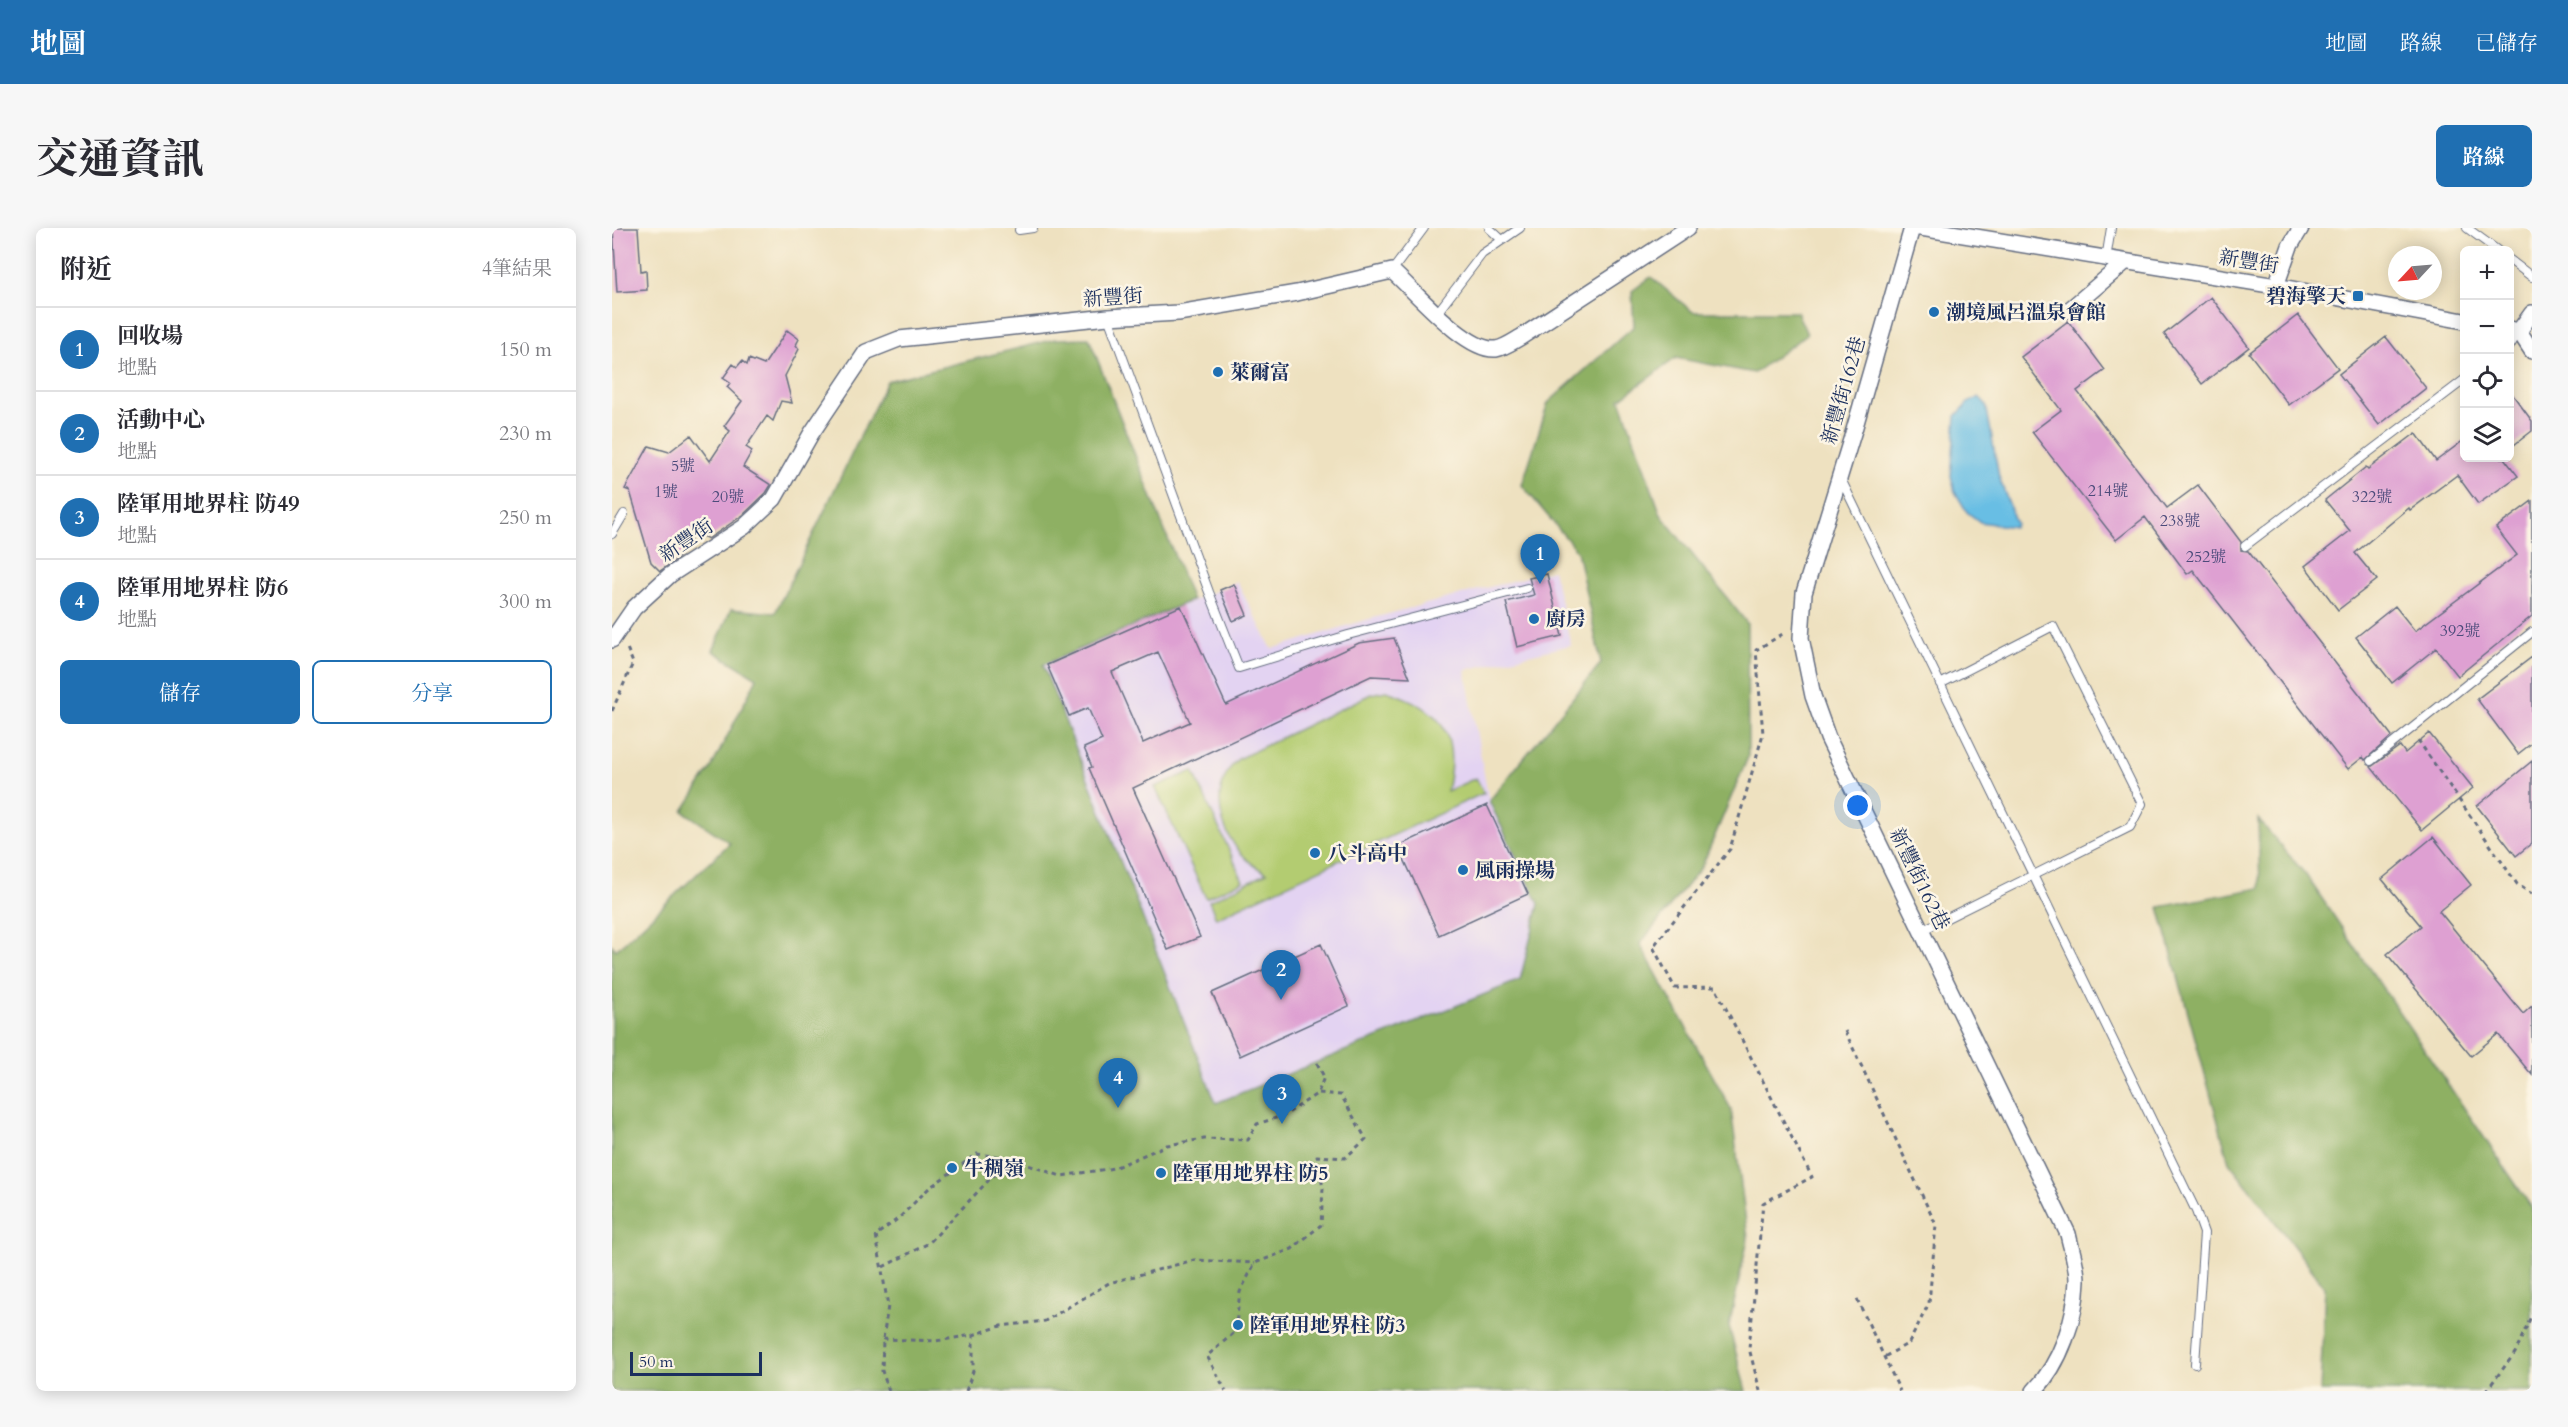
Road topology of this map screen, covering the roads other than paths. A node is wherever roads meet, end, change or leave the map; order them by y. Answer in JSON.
{"nodes":[{"id":1,"x":1033,"y":228,"type":"edge"},
{"id":2,"x":1424,"y":228,"type":"edge"},
{"id":3,"x":1489,"y":228,"type":"edge"},
{"id":4,"x":1520,"y":228,"type":"edge"},
{"id":5,"x":1688,"y":228,"type":"edge"},
{"id":6,"x":1912,"y":228,"type":"edge"},
{"id":7,"x":1921,"y":228,"type":"edge"},
{"id":8,"x":2111,"y":228,"type":"edge"},
{"id":9,"x":2301,"y":228,"type":"edge"},
{"id":10,"x":2467,"y":228,"type":"edge"},
{"id":11,"x":1019,"y":230,"type":"dead end"},
{"id":12,"x":1502,"y":240,"type":"junction"},
{"id":13,"x":2492,"y":246,"type":"edge"},
{"id":14,"x":2106,"y":260,"type":"junction"},
{"id":15,"x":2124,"y":263,"type":"junction"},
{"id":16,"x":2514,"y":263,"type":"edge"},
{"id":17,"x":1392,"y":272,"type":"junction"},
{"id":18,"x":2532,"y":277,"type":"edge"},
{"id":19,"x":2276,"y":286,"type":"junction"},
{"id":20,"x":2070,"y":310,"type":"dead end"},
{"id":21,"x":1437,"y":313,"type":"junction"},
{"id":22,"x":2532,"y":313,"type":"edge"},
{"id":23,"x":1108,"y":317,"type":"junction"},
{"id":24,"x":2460,"y":320,"type":"edge"},
{"id":25,"x":2514,"y":330,"type":"edge"},
{"id":26,"x":2532,"y":351,"type":"edge"},
{"id":27,"x":2460,"y":383,"type":"edge"},
{"id":28,"x":1840,"y":477,"type":"junction"},
{"id":29,"x":624,"y":514,"type":"dead end"},
{"id":30,"x":612,"y":534,"type":"edge"},
{"id":31,"x":2245,"y":546,"type":"dead end"},
{"id":32,"x":1527,"y":588,"type":"dead end"},
{"id":33,"x":2532,"y":632,"type":"edge"},
{"id":34,"x":616,"y":635,"type":"edge"},
{"id":35,"x":1940,"y":684,"type":"junction"},
{"id":36,"x":2371,"y":761,"type":"dead end"},
{"id":37,"x":2032,"y":874,"type":"junction"},
{"id":38,"x":1921,"y":931,"type":"junction"},
{"id":39,"x":2195,"y":1364,"type":"dead end"},
{"id":40,"x":2034,"y":1391,"type":"edge"}],
"edges":[{"from":1,"to":11,"type":"lane"},
{"from":2,"to":17,"type":"lane"},
{"from":3,"to":12,"type":"lane"},
{"from":4,"to":12,"type":"lane"},
{"from":5,"to":21,"type":"street"},
{"from":6,"to":28,"type":"street","name":"新豐街162巷"},
{"from":7,"to":14,"type":"street","name":"新豐街"},
{"from":8,"to":14,"type":"lane"},
{"from":9,"to":19,"type":"street"},
{"from":10,"to":13,"type":"lane"},
{"from":12,"to":21,"type":"lane"},
{"from":14,"to":15,"type":"street","name":"新豐街"},
{"from":15,"to":19,"type":"street","name":"新豐街"},
{"from":15,"to":20,"type":"street"},
{"from":16,"to":18,"type":"lane"},
{"from":17,"to":21,"type":"street"},
{"from":17,"to":23,"type":"street","name":"新豐街"},
{"from":19,"to":24,"type":"street","name":"新豐街"},
{"from":22,"to":25,"type":"street"},
{"from":23,"to":32,"type":"lane"},
{"from":23,"to":34,"type":"street","name":"新豐街"},
{"from":25,"to":26,"type":"street"},
{"from":27,"to":31,"type":"lane"},
{"from":28,"to":35,"type":"lane"},
{"from":28,"to":38,"type":"street","name":"新豐街162巷"},
{"from":29,"to":30,"type":"lane"},
{"from":33,"to":36,"type":"lane"},
{"from":35,"to":37,"type":"lane"},
{"from":35,"to":37,"type":"lane"},
{"from":37,"to":38,"type":"lane"},
{"from":37,"to":39,"type":"lane"},
{"from":38,"to":40,"type":"street","name":"新豐街162巷"}]}
